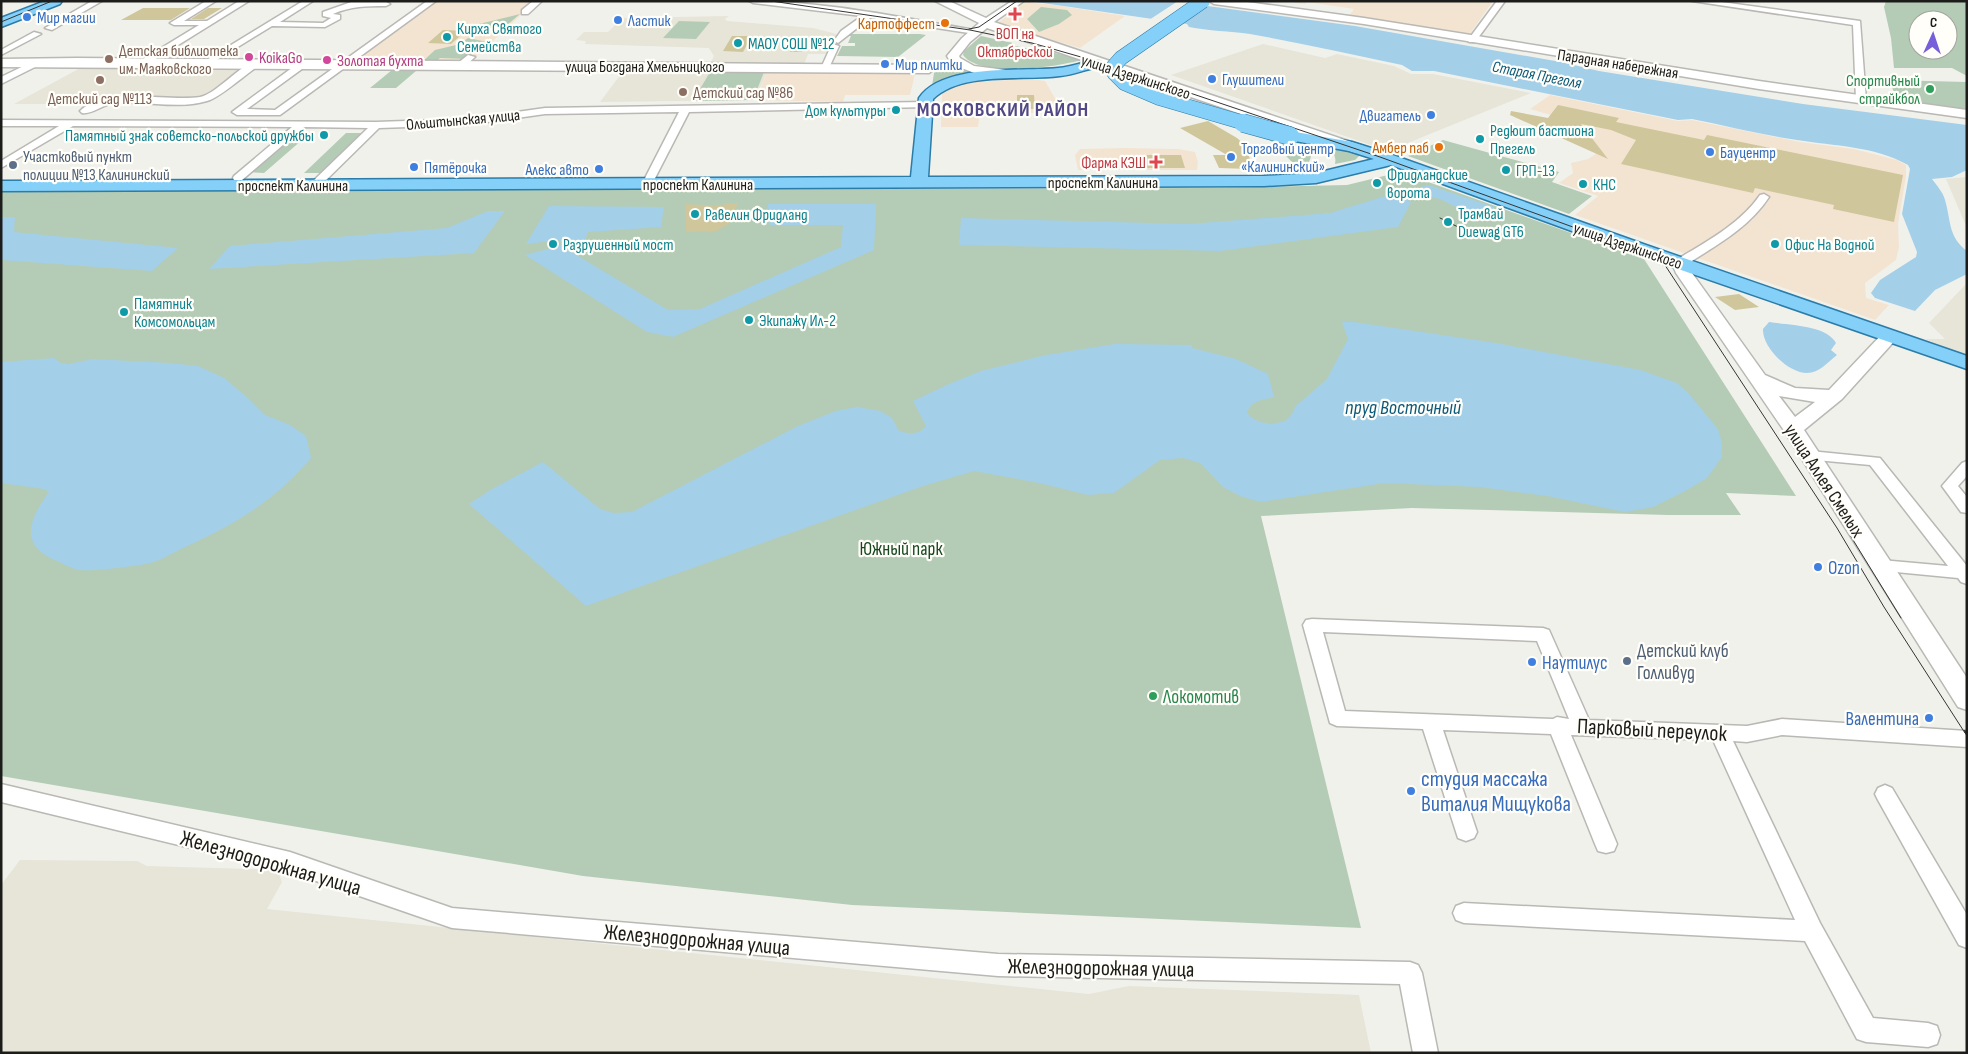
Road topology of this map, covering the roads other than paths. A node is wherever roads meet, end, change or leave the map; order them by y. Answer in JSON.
{"nodes":[{"id":1,"x":32,"y":1,"type":"edge"},
{"id":2,"x":40,"y":1,"type":"edge"},
{"id":3,"x":56,"y":1,"type":"edge"},
{"id":4,"x":98,"y":1,"type":"edge"},
{"id":5,"x":212,"y":1,"type":"edge"},
{"id":6,"x":245,"y":1,"type":"edge"},
{"id":7,"x":309,"y":1,"type":"edge"},
{"id":8,"x":432,"y":1,"type":"edge"},
{"id":9,"x":538,"y":1,"type":"edge"},
{"id":10,"x":753,"y":1,"type":"edge"},
{"id":11,"x":929,"y":1,"type":"edge"},
{"id":12,"x":940,"y":1,"type":"edge"},
{"id":13,"x":1012,"y":1,"type":"edge"},
{"id":14,"x":1019,"y":1,"type":"edge"},
{"id":15,"x":1187,"y":1,"type":"edge"},
{"id":16,"x":1204,"y":1,"type":"edge"},
{"id":17,"x":1232,"y":1,"type":"edge"},
{"id":18,"x":1244,"y":1,"type":"edge"},
{"id":19,"x":1501,"y":1,"type":"edge"},
{"id":20,"x":1696,"y":1,"type":"edge"},
{"id":21,"x":357,"y":2,"type":"edge"},
{"id":22,"x":1217,"y":2,"type":"edge"},
{"id":23,"x":386,"y":4,"type":"dead end"},
{"id":24,"x":1270,"y":9,"type":"junction"},
{"id":25,"x":4,"y":10,"type":"edge"},
{"id":26,"x":525,"y":12,"type":"dead end"},
{"id":27,"x":869,"y":15,"type":"junction"},
{"id":28,"x":1,"y":23,"type":"edge"},
{"id":29,"x":210,"y":23,"type":"junction"},
{"id":30,"x":271,"y":24,"type":"junction"},
{"id":31,"x":979,"y":26,"type":"junction"},
{"id":32,"x":49,"y":28,"type":"dead end"},
{"id":33,"x":37,"y":34,"type":"dead end"},
{"id":34,"x":1472,"y":40,"type":"junction"},
{"id":35,"x":1,"y":53,"type":"edge"},
{"id":36,"x":471,"y":57,"type":"dead end"},
{"id":37,"x":38,"y":62,"type":"junction"},
{"id":38,"x":1,"y":63,"type":"edge"},
{"id":39,"x":143,"y":63,"type":"junction"},
{"id":40,"x":204,"y":64,"type":"junction"},
{"id":41,"x":255,"y":64,"type":"junction"},
{"id":42,"x":303,"y":64,"type":"junction"},
{"id":43,"x":342,"y":64,"type":"junction"},
{"id":44,"x":461,"y":65,"type":"junction"},
{"id":45,"x":826,"y":68,"type":"junction"},
{"id":46,"x":928,"y":69,"type":"junction"},
{"id":47,"x":1006,"y":74,"type":"junction"},
{"id":48,"x":1,"y":81,"type":"edge"},
{"id":49,"x":1861,"y":100,"type":"junction"},
{"id":50,"x":926,"y":102,"type":"junction"},
{"id":51,"x":686,"y":108,"type":"junction"},
{"id":52,"x":85,"y":111,"type":"dead end"},
{"id":53,"x":1967,"y":114,"type":"edge"},
{"id":54,"x":1,"y":123,"type":"edge"},
{"id":55,"x":70,"y":124,"type":"junction"},
{"id":56,"x":301,"y":125,"type":"junction"},
{"id":57,"x":376,"y":125,"type":"junction"},
{"id":58,"x":1290,"y":130,"type":"junction"},
{"id":59,"x":1387,"y":158,"type":"junction"},
{"id":60,"x":1,"y":165,"type":"edge"},
{"id":61,"x":1316,"y":172,"type":"junction"},
{"id":62,"x":1,"y":178,"type":"edge"},
{"id":63,"x":238,"y":178,"type":"junction"},
{"id":64,"x":919,"y":179,"type":"junction"},
{"id":65,"x":649,"y":180,"type":"junction"},
{"id":66,"x":1297,"y":180,"type":"junction"},
{"id":67,"x":319,"y":181,"type":"junction"},
{"id":68,"x":1,"y":186,"type":"edge"},
{"id":69,"x":1764,"y":198,"type":"dead end"},
{"id":70,"x":1680,"y":263,"type":"junction"},
{"id":71,"x":1890,"y":336,"type":"junction"},
{"id":72,"x":1967,"y":363,"type":"edge"},
{"id":73,"x":1758,"y":378,"type":"junction"},
{"id":74,"x":1835,"y":395,"type":"junction"},
{"id":75,"x":1793,"y":429,"type":"junction"},
{"id":76,"x":1810,"y":456,"type":"junction"},
{"id":77,"x":1967,"y":466,"type":"edge"},
{"id":78,"x":1967,"y":508,"type":"edge"},
{"id":79,"x":1881,"y":566,"type":"junction"},
{"id":80,"x":1965,"y":575,"type":"edge"},
{"id":81,"x":1967,"y":700,"type":"edge"},
{"id":82,"x":1430,"y":721,"type":"junction"},
{"id":83,"x":1556,"y":725,"type":"junction"},
{"id":84,"x":1582,"y":726,"type":"junction"},
{"id":85,"x":1719,"y":732,"type":"junction"},
{"id":86,"x":1967,"y":738,"type":"edge"},
{"id":87,"x":1,"y":793,"type":"edge"},
{"id":88,"x":1885,"y":794,"type":"dead end"},
{"id":89,"x":1466,"y":832,"type":"dead end"},
{"id":90,"x":1606,"y":844,"type":"dead end"},
{"id":91,"x":1464,"y":913,"type":"dead end"},
{"id":92,"x":1812,"y":931,"type":"junction"},
{"id":93,"x":1967,"y":937,"type":"edge"},
{"id":94,"x":1928,"y":1035,"type":"dead end"},
{"id":95,"x":1426,"y":1053,"type":"edge"}],
"edges":[{"from":1,"to":25,"type":"main road"},
{"from":2,"to":25,"type":"main road"},
{"from":3,"to":28,"type":"main road"},
{"from":4,"to":32,"type":"street"},
{"from":5,"to":29,"type":"street"},
{"from":6,"to":29,"type":"street"},
{"from":7,"to":30,"type":"street"},
{"from":8,"to":43,"type":"street"},
{"from":9,"to":26,"type":"street"},
{"from":10,"to":27,"type":"street"},
{"from":11,"to":31,"type":"main road"},
{"from":12,"to":31,"type":"main road"},
{"from":13,"to":31,"type":"main road"},
{"from":14,"to":31,"type":"main road"},
{"from":15,"to":47,"type":"main road"},
{"from":16,"to":58,"type":"main road","bridge":true},
{"from":17,"to":22,"type":"main road"},
{"from":18,"to":24,"type":"main road"},
{"from":19,"to":34,"type":"street"},
{"from":20,"to":49,"type":"street"},
{"from":21,"to":23,"type":"street"},
{"from":21,"to":30,"type":"street"},
{"from":22,"to":24,"type":"main road"},
{"from":24,"to":34,"type":"main road","name":"Парадная набережная"},
{"from":27,"to":31,"type":"street"},
{"from":27,"to":45,"type":"street"},
{"from":29,"to":39,"type":"street"},
{"from":30,"to":40,"type":"street"},
{"from":31,"to":46,"type":"main road"},
{"from":31,"to":47,"type":"main road"},
{"from":31,"to":58,"type":"main road","name":"улица Дзержинского"},
{"from":33,"to":35,"type":"street"},
{"from":34,"to":49,"type":"main road","name":"Парадная набережная"},
{"from":36,"to":44,"type":"street"},
{"from":37,"to":38,"type":"main road","name":"улица Богдана Хмельницкого"},
{"from":37,"to":39,"type":"main road","name":"улица Богдана Хмельницкого"},
{"from":37,"to":48,"type":"street"},
{"from":39,"to":40,"type":"main road","name":"улица Богдана Хмельницкого"},
{"from":40,"to":41,"type":"main road","name":"улица Богдана Хмельницкого"},
{"from":41,"to":42,"type":"main road","name":"улица Богдана Хмельницкого"},
{"from":41,"to":52,"type":"street"},
{"from":42,"to":43,"type":"main road","name":"улица Богдана Хмельницкого"},
{"from":42,"to":43,"type":"street"},
{"from":43,"to":44,"type":"main road","name":"улица Богдана Хмельницкого"},
{"from":44,"to":45,"type":"main road","name":"улица Богдана Хмельницкого"},
{"from":45,"to":46,"type":"main road","name":"улица Богдана Хмельницкого"},
{"from":46,"to":50,"type":"main road"},
{"from":47,"to":50,"type":"main road"},
{"from":49,"to":53,"type":"main road","name":"Парадная набережная"},
{"from":50,"to":51,"type":"street","name":"Ольштынская улица"},
{"from":50,"to":64,"type":"main road"},
{"from":51,"to":57,"type":"street","name":"Ольштынская улица"},
{"from":51,"to":65,"type":"street"},
{"from":54,"to":55,"type":"street","name":"Ольштынская улица"},
{"from":55,"to":56,"type":"street","name":"Ольштынская улица"},
{"from":55,"to":60,"type":"street"},
{"from":56,"to":57,"type":"street","name":"Ольштынская улица"},
{"from":56,"to":63,"type":"street"},
{"from":57,"to":67,"type":"street"},
{"from":58,"to":59,"type":"main road","name":"улица Дзержинского"},
{"from":58,"to":61,"type":"main road"},
{"from":59,"to":61,"type":"main road","name":"проспект Калинина"},
{"from":59,"to":66,"type":"main road","name":"проспект Калинина"},
{"from":59,"to":70,"type":"main road","name":"улица Дзержинского"},
{"from":61,"to":64,"type":"main road","name":"проспект Калинина"},
{"from":61,"to":66,"type":"main road"},
{"from":62,"to":63,"type":"main road","name":"проспект Калинина"},
{"from":63,"to":67,"type":"main road","name":"проспект Калинина"},
{"from":64,"to":65,"type":"main road","name":"проспект Калинина"},
{"from":64,"to":66,"type":"main road","name":"проспект Калинина"},
{"from":65,"to":67,"type":"main road","name":"проспект Калинина"},
{"from":67,"to":68,"type":"main road","name":"проспект Калинина"},
{"from":69,"to":70,"type":"street"},
{"from":70,"to":71,"type":"main road","name":"улица Дзержинского"},
{"from":70,"to":73,"type":"main road","name":"улица Аллея Смелых"},
{"from":71,"to":72,"type":"main road","name":"улица Дзержинского"},
{"from":71,"to":74,"type":"main road"},
{"from":73,"to":74,"type":"main road"},
{"from":73,"to":75,"type":"main road","name":"улица Аллея Смелых"},
{"from":74,"to":75,"type":"main road"},
{"from":75,"to":76,"type":"main road","name":"улица Аллея Смелых"},
{"from":76,"to":79,"type":"main road","name":"улица Аллея Смелых"},
{"from":76,"to":80,"type":"street"},
{"from":77,"to":78,"type":"street"},
{"from":79,"to":80,"type":"street"},
{"from":79,"to":81,"type":"main road","name":"улица Аллея Смелых"},
{"from":82,"to":83,"type":"street","name":"Парковый переулок"},
{"from":82,"to":84,"type":"street","name":"Парковый переулок"},
{"from":82,"to":89,"type":"street"},
{"from":83,"to":84,"type":"street","name":"Парковый переулок"},
{"from":83,"to":90,"type":"street"},
{"from":84,"to":85,"type":"street","name":"Парковый переулок"},
{"from":85,"to":86,"type":"street","name":"Парковый переулок"},
{"from":85,"to":92,"type":"street"},
{"from":87,"to":95,"type":"street","name":"Железнодорожная улица"},
{"from":88,"to":93,"type":"street"},
{"from":91,"to":92,"type":"street"},
{"from":92,"to":94,"type":"street"}]}
